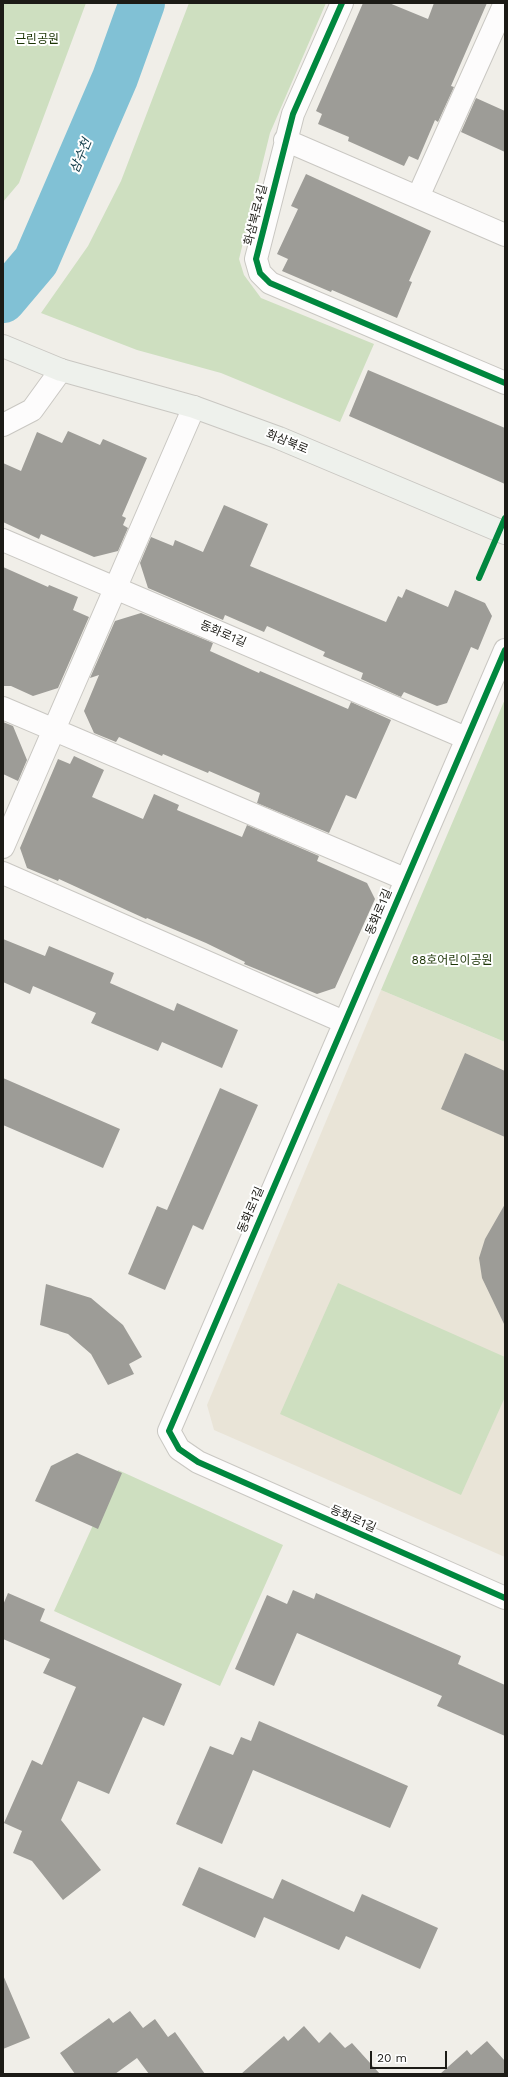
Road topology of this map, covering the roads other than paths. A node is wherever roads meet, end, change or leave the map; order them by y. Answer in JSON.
{"nodes":[{"id":1,"x":342,"y":3,"type":"edge"},
{"id":2,"x":505,"y":3,"type":"edge"},
{"id":3,"x":286,"y":140,"type":"junction"},
{"id":4,"x":418,"y":197,"type":"junction"},
{"id":5,"x":505,"y":235,"type":"edge"},
{"id":6,"x":6,"y":348,"type":"edge"},
{"id":7,"x":61,"y":370,"type":"junction"},
{"id":8,"x":504,"y":380,"type":"edge"},
{"id":9,"x":194,"y":407,"type":"junction"},
{"id":10,"x":3,"y":425,"type":"edge"},
{"id":11,"x":505,"y":533,"type":"edge"},
{"id":12,"x":3,"y":540,"type":"edge"},
{"id":13,"x":116,"y":588,"type":"junction"},
{"id":14,"x":505,"y":650,"type":"edge"},
{"id":15,"x":3,"y":708,"type":"edge"},
{"id":16,"x":54,"y":730,"type":"junction"},
{"id":17,"x":466,"y":738,"type":"junction"},
{"id":18,"x":3,"y":847,"type":"edge"},
{"id":19,"x":3,"y":873,"type":"edge"},
{"id":20,"x":405,"y":879,"type":"junction"},
{"id":21,"x":344,"y":1022,"type":"junction"},
{"id":22,"x":505,"y":1598,"type":"edge"}],
"edges":[{"from":1,"to":3,"type":"street","name":"화삼북로4길"},
{"from":2,"to":4,"type":"street"},
{"from":3,"to":4,"type":"street"},
{"from":3,"to":8,"type":"street","name":"화삼북로4길"},
{"from":4,"to":5,"type":"street"},
{"from":6,"to":7,"type":"street","name":"화삼북로"},
{"from":7,"to":9,"type":"street","name":"화삼북로"},
{"from":7,"to":10,"type":"street"},
{"from":9,"to":11,"type":"street","name":"화삼북로"},
{"from":9,"to":13,"type":"street"},
{"from":12,"to":13,"type":"street","name":"동화로1길"},
{"from":13,"to":16,"type":"street"},
{"from":13,"to":17,"type":"street","name":"동화로1길"},
{"from":14,"to":17,"type":"street","name":"동화로1길"},
{"from":15,"to":16,"type":"street","name":"동화로1길"},
{"from":16,"to":18,"type":"street"},
{"from":16,"to":20,"type":"street","name":"동화로1길"},
{"from":17,"to":20,"type":"street","name":"동화로1길"},
{"from":19,"to":21,"type":"street"},
{"from":20,"to":21,"type":"street","name":"동화로1길"},
{"from":21,"to":22,"type":"street","name":"동화로1길"}]}
